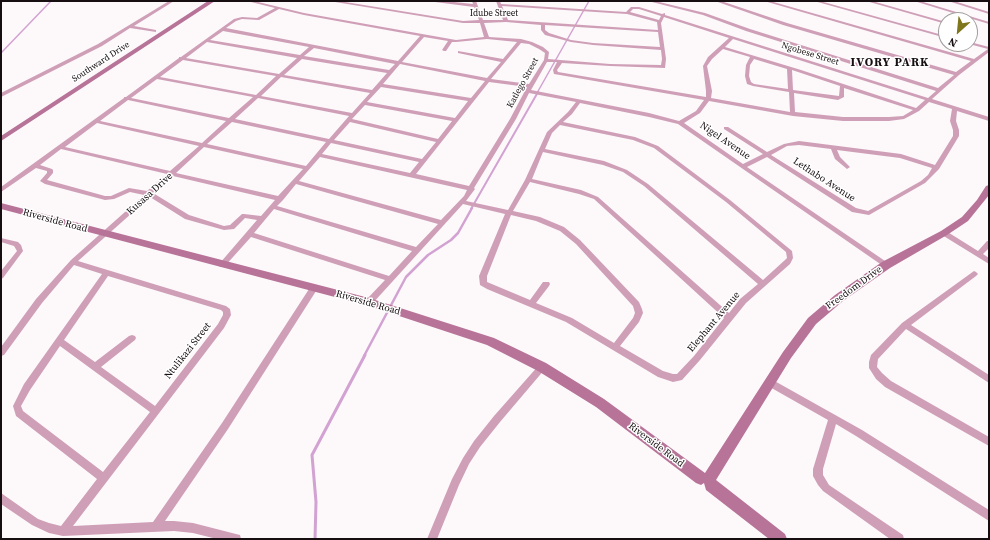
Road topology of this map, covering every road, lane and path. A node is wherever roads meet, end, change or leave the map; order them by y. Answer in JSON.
{"nodes":[{"id":1,"x":172,"y":1,"type":"edge"},
{"id":2,"x":212,"y":1,"type":"edge"},
{"id":3,"x":249,"y":1,"type":"edge"},
{"id":4,"x":330,"y":1,"type":"edge"},
{"id":5,"x":434,"y":1,"type":"edge"},
{"id":6,"x":474,"y":1,"type":"edge"},
{"id":7,"x":650,"y":1,"type":"edge"},
{"id":8,"x":717,"y":1,"type":"edge"},
{"id":9,"x":766,"y":1,"type":"edge"},
{"id":10,"x":816,"y":1,"type":"edge"},
{"id":11,"x":868,"y":1,"type":"edge"},
{"id":12,"x":916,"y":1,"type":"edge"},
{"id":13,"x":950,"y":1,"type":"edge"},
{"id":14,"x":257,"y":2,"type":"edge"},
{"id":15,"x":498,"y":3,"type":"edge"},
{"id":16,"x":662,"y":3,"type":"edge"},
{"id":17,"x":476,"y":6,"type":"junction"},
{"id":18,"x":671,"y":7,"type":"junction"},
{"id":19,"x":277,"y":9,"type":"junction"},
{"id":20,"x":950,"y":12,"type":"edge"},
{"id":21,"x":627,"y":13,"type":"junction"},
{"id":22,"x":989,"y":13,"type":"edge"},
{"id":23,"x":662,"y":16,"type":"junction"},
{"id":24,"x":938,"y":20,"type":"edge"},
{"id":25,"x":506,"y":21,"type":"junction"},
{"id":26,"x":659,"y":21,"type":"junction"},
{"id":27,"x":978,"y":21,"type":"edge"},
{"id":28,"x":482,"y":22,"type":"junction"},
{"id":29,"x":543,"y":23,"type":"junction"},
{"id":30,"x":989,"y":23,"type":"edge"},
{"id":31,"x":130,"y":27,"type":"junction"},
{"id":32,"x":222,"y":30,"type":"junction"},
{"id":33,"x":154,"y":31,"type":"dead end"},
{"id":34,"x":660,"y":31,"type":"junction"},
{"id":35,"x":423,"y":35,"type":"junction"},
{"id":36,"x":938,"y":35,"type":"edge"},
{"id":37,"x":487,"y":38,"type":"junction"},
{"id":38,"x":732,"y":38,"type":"junction"},
{"id":39,"x":451,"y":40,"type":"junction"},
{"id":40,"x":521,"y":40,"type":"junction"},
{"id":41,"x":206,"y":41,"type":"junction"},
{"id":42,"x":313,"y":46,"type":"junction"},
{"id":43,"x":978,"y":46,"type":"edge"},
{"id":44,"x":721,"y":48,"type":"junction"},
{"id":45,"x":663,"y":49,"type":"junction"},
{"id":46,"x":989,"y":49,"type":"edge"},
{"id":47,"x":444,"y":50,"type":"dead end"},
{"id":48,"x":460,"y":52,"type":"dead end"},
{"id":49,"x":301,"y":57,"type":"junction"},
{"id":50,"x":752,"y":57,"type":"junction"},
{"id":51,"x":181,"y":58,"type":"junction"},
{"id":52,"x":798,"y":58,"type":"junction"},
{"id":53,"x":546,"y":60,"type":"junction"},
{"id":54,"x":504,"y":61,"type":"junction"},
{"id":55,"x":974,"y":61,"type":"junction"},
{"id":56,"x":560,"y":62,"type":"junction"},
{"id":57,"x":398,"y":63,"type":"junction"},
{"id":58,"x":789,"y":68,"type":"junction"},
{"id":59,"x":390,"y":72,"type":"junction"},
{"id":60,"x":957,"y":74,"type":"junction"},
{"id":61,"x":281,"y":76,"type":"junction"},
{"id":62,"x":155,"y":77,"type":"junction"},
{"id":63,"x":488,"y":80,"type":"junction"},
{"id":64,"x":379,"y":85,"type":"junction"},
{"id":65,"x":842,"y":86,"type":"junction"},
{"id":66,"x":528,"y":89,"type":"junction"},
{"id":67,"x":939,"y":90,"type":"junction"},
{"id":68,"x":373,"y":92,"type":"junction"},
{"id":69,"x":791,"y":92,"type":"junction"},
{"id":70,"x":1,"y":95,"type":"edge"},
{"id":71,"x":258,"y":96,"type":"junction"},
{"id":72,"x":126,"y":98,"type":"junction"},
{"id":73,"x":708,"y":99,"type":"junction"},
{"id":74,"x":471,"y":100,"type":"junction"},
{"id":75,"x":929,"y":100,"type":"junction"},
{"id":76,"x":579,"y":101,"type":"junction"},
{"id":77,"x":364,"y":103,"type":"junction"},
{"id":78,"x":955,"y":108,"type":"junction"},
{"id":79,"x":917,"y":110,"type":"junction"},
{"id":80,"x":793,"y":114,"type":"junction"},
{"id":81,"x":353,"y":115,"type":"junction"},
{"id":82,"x":988,"y":117,"type":"edge"},
{"id":83,"x":232,"y":120,"type":"junction"},
{"id":84,"x":349,"y":120,"type":"junction"},
{"id":85,"x":456,"y":120,"type":"junction"},
{"id":86,"x":95,"y":121,"type":"junction"},
{"id":87,"x":680,"y":123,"type":"junction"},
{"id":88,"x":558,"y":124,"type":"junction"},
{"id":89,"x":726,"y":128,"type":"dead end"},
{"id":90,"x":1,"y":139,"type":"edge"},
{"id":91,"x":332,"y":141,"type":"junction"},
{"id":92,"x":440,"y":141,"type":"junction"},
{"id":93,"x":204,"y":145,"type":"junction"},
{"id":94,"x":59,"y":147,"type":"junction"},
{"id":95,"x":833,"y":147,"type":"junction"},
{"id":96,"x":542,"y":150,"type":"junction"},
{"id":97,"x":768,"y":154,"type":"junction"},
{"id":98,"x":320,"y":155,"type":"junction"},
{"id":99,"x":423,"y":161,"type":"junction"},
{"id":100,"x":34,"y":165,"type":"junction"},
{"id":101,"x":744,"y":166,"type":"junction"},
{"id":102,"x":847,"y":167,"type":"dead end"},
{"id":103,"x":308,"y":168,"type":"junction"},
{"id":104,"x":937,"y":168,"type":"junction"},
{"id":105,"x":172,"y":174,"type":"junction"},
{"id":106,"x":412,"y":175,"type":"junction"},
{"id":107,"x":528,"y":180,"type":"junction"},
{"id":108,"x":295,"y":182,"type":"junction"},
{"id":109,"x":989,"y":188,"type":"edge"},
{"id":110,"x":472,"y":189,"type":"junction"},
{"id":111,"x":1,"y":190,"type":"edge"},
{"id":112,"x":150,"y":194,"type":"junction"},
{"id":113,"x":281,"y":199,"type":"junction"},
{"id":114,"x":462,"y":202,"type":"junction"},
{"id":115,"x":1,"y":206,"type":"edge"},
{"id":116,"x":274,"y":207,"type":"junction"},
{"id":117,"x":509,"y":213,"type":"junction"},
{"id":118,"x":263,"y":219,"type":"junction"},
{"id":119,"x":443,"y":223,"type":"junction"},
{"id":120,"x":944,"y":233,"type":"junction"},
{"id":121,"x":105,"y":234,"type":"junction"},
{"id":122,"x":250,"y":234,"type":"junction"},
{"id":123,"x":1,"y":240,"type":"edge"},
{"id":124,"x":989,"y":243,"type":"edge"},
{"id":125,"x":417,"y":250,"type":"junction"},
{"id":126,"x":979,"y":255,"type":"junction"},
{"id":127,"x":989,"y":261,"type":"edge"},
{"id":128,"x":73,"y":262,"type":"junction"},
{"id":129,"x":222,"y":265,"type":"junction"},
{"id":130,"x":886,"y":265,"type":"junction"},
{"id":131,"x":107,"y":272,"type":"junction"},
{"id":132,"x":974,"y":274,"type":"dead end"},
{"id":133,"x":1,"y":276,"type":"edge"},
{"id":134,"x":390,"y":279,"type":"junction"},
{"id":135,"x":546,"y":284,"type":"dead end"},
{"id":136,"x":763,"y":284,"type":"junction"},
{"id":137,"x":314,"y":288,"type":"junction"},
{"id":138,"x":369,"y":302,"type":"junction"},
{"id":139,"x":532,"y":303,"type":"junction"},
{"id":140,"x":729,"y":318,"type":"junction"},
{"id":141,"x":905,"y":325,"type":"junction"},
{"id":142,"x":132,"y":338,"type":"dead end"},
{"id":143,"x":60,"y":341,"type":"junction"},
{"id":144,"x":616,"y":346,"type":"junction"},
{"id":145,"x":1,"y":353,"type":"edge"},
{"id":146,"x":95,"y":367,"type":"junction"},
{"id":147,"x":542,"y":367,"type":"junction"},
{"id":148,"x":989,"y":379,"type":"edge"},
{"id":149,"x":770,"y":383,"type":"junction"},
{"id":150,"x":155,"y":411,"type":"junction"},
{"id":151,"x":833,"y":418,"type":"junction"},
{"id":152,"x":989,"y":442,"type":"edge"},
{"id":153,"x":103,"y":478,"type":"junction"},
{"id":154,"x":707,"y":481,"type":"junction"},
{"id":155,"x":1,"y":498,"type":"edge"},
{"id":156,"x":989,"y":516,"type":"edge"},
{"id":157,"x":156,"y":526,"type":"junction"},
{"id":158,"x":63,"y":530,"type":"junction"},
{"id":159,"x":236,"y":539,"type":"edge"},
{"id":160,"x":432,"y":539,"type":"edge"},
{"id":161,"x":780,"y":539,"type":"edge"},
{"id":162,"x":899,"y":539,"type":"edge"}],
"edges":[{"from":1,"to":31,"type":"street"},
{"from":2,"to":90,"type":"street","name":"Southward Drive"},
{"from":3,"to":14,"type":"street","name":"Katlego Street"},
{"from":4,"to":28,"type":"street","name":"Idube Street"},
{"from":5,"to":17,"type":"street"},
{"from":6,"to":17,"type":"street"},
{"from":7,"to":16,"type":"street"},
{"from":8,"to":60,"type":"street"},
{"from":9,"to":55,"type":"street"},
{"from":10,"to":36,"type":"street"},
{"from":11,"to":24,"type":"street"},
{"from":12,"to":20,"type":"street"},
{"from":13,"to":22,"type":"street"},
{"from":14,"to":19,"type":"street","name":"Katlego Street"},
{"from":15,"to":21,"type":"street"},
{"from":15,"to":25,"type":"street"},
{"from":16,"to":18,"type":"street"},
{"from":17,"to":28,"type":"street"},
{"from":18,"to":23,"type":"street"},
{"from":18,"to":67,"type":"street"},
{"from":19,"to":32,"type":"street"},
{"from":19,"to":35,"type":"street","name":"Katlego Street"},
{"from":21,"to":23,"type":"street","name":"Ngobese Street"},
{"from":21,"to":26,"type":"street"},
{"from":23,"to":26,"type":"street"},
{"from":23,"to":38,"type":"street","name":"Ngobese Street"},
{"from":25,"to":28,"type":"street","name":"Idube Street"},
{"from":25,"to":29,"type":"street","name":"Idube Street"},
{"from":26,"to":34,"type":"street"},
{"from":27,"to":30,"type":"street"},
{"from":28,"to":37,"type":"street"},
{"from":29,"to":34,"type":"street","name":"Idube Street"},
{"from":29,"to":45,"type":"street"},
{"from":31,"to":33,"type":"street"},
{"from":31,"to":70,"type":"street"},
{"from":32,"to":41,"type":"street"},
{"from":32,"to":42,"type":"street","name":"Nigel Avenue"},
{"from":34,"to":45,"type":"street"},
{"from":35,"to":39,"type":"street","name":"Katlego Street"},
{"from":35,"to":57,"type":"street"},
{"from":37,"to":39,"type":"street","name":"Katlego Street"},
{"from":37,"to":40,"type":"street","name":"Katlego Street"},
{"from":38,"to":44,"type":"street"},
{"from":38,"to":52,"type":"street","name":"Ngobese Street"},
{"from":39,"to":47,"type":"street"},
{"from":40,"to":53,"type":"street","name":"Katlego Street"},
{"from":40,"to":54,"type":"street"},
{"from":41,"to":49,"type":"street"},
{"from":41,"to":51,"type":"street"},
{"from":42,"to":49,"type":"street","name":"Kusasa Drive"},
{"from":42,"to":57,"type":"street","name":"Nigel Avenue"},
{"from":43,"to":46,"type":"street"},
{"from":44,"to":50,"type":"street"},
{"from":44,"to":73,"type":"street"},
{"from":45,"to":56,"type":"street"},
{"from":46,"to":55,"type":"street"},
{"from":48,"to":54,"type":"street"},
{"from":49,"to":59,"type":"street"},
{"from":49,"to":61,"type":"street","name":"Kusasa Drive"},
{"from":50,"to":58,"type":"street"},
{"from":50,"to":69,"type":"street"},
{"from":51,"to":61,"type":"street"},
{"from":51,"to":62,"type":"street"},
{"from":52,"to":58,"type":"street"},
{"from":52,"to":75,"type":"street","name":"Ngobese Street"},
{"from":53,"to":56,"type":"street"},
{"from":53,"to":66,"type":"street","name":"Katlego Street"},
{"from":54,"to":63,"type":"street"},
{"from":55,"to":60,"type":"street"},
{"from":56,"to":73,"type":"street"},
{"from":57,"to":59,"type":"street"},
{"from":57,"to":63,"type":"street","name":"Nigel Avenue"},
{"from":58,"to":65,"type":"street"},
{"from":58,"to":69,"type":"street"},
{"from":59,"to":64,"type":"street"},
{"from":60,"to":67,"type":"street"},
{"from":61,"to":68,"type":"street"},
{"from":61,"to":71,"type":"street","name":"Kusasa Drive"},
{"from":62,"to":71,"type":"street"},
{"from":62,"to":72,"type":"street"},
{"from":63,"to":66,"type":"street","name":"Nigel Avenue"},
{"from":63,"to":74,"type":"street"},
{"from":64,"to":68,"type":"street"},
{"from":64,"to":74,"type":"street"},
{"from":65,"to":69,"type":"street"},
{"from":65,"to":79,"type":"street"},
{"from":66,"to":76,"type":"street","name":"Nigel Avenue"},
{"from":66,"to":110,"type":"street","name":"Katlego Street"},
{"from":67,"to":75,"type":"street"},
{"from":68,"to":77,"type":"street"},
{"from":69,"to":80,"type":"street"},
{"from":71,"to":81,"type":"street"},
{"from":71,"to":83,"type":"street","name":"Kusasa Drive"},
{"from":72,"to":83,"type":"street"},
{"from":72,"to":86,"type":"street"},
{"from":73,"to":80,"type":"street"},
{"from":73,"to":87,"type":"street"},
{"from":74,"to":85,"type":"street"},
{"from":75,"to":78,"type":"street","name":"Ngobese Street"},
{"from":75,"to":79,"type":"street"},
{"from":76,"to":87,"type":"street","name":"Nigel Avenue"},
{"from":76,"to":88,"type":"street"},
{"from":77,"to":81,"type":"street"},
{"from":77,"to":85,"type":"street"},
{"from":78,"to":82,"type":"street","name":"Ngobese Street"},
{"from":78,"to":104,"type":"street","name":"Lethabo Avenue"},
{"from":79,"to":80,"type":"street"},
{"from":81,"to":84,"type":"street"},
{"from":83,"to":91,"type":"street"},
{"from":83,"to":93,"type":"street","name":"Kusasa Drive"},
{"from":84,"to":91,"type":"street"},
{"from":84,"to":92,"type":"street"},
{"from":85,"to":92,"type":"street"},
{"from":86,"to":93,"type":"street"},
{"from":86,"to":94,"type":"street"},
{"from":87,"to":101,"type":"street","name":"Nigel Avenue"},
{"from":88,"to":96,"type":"street","name":"Elephant Avenue"},
{"from":88,"to":136,"type":"street","name":"Elephant Avenue"},
{"from":89,"to":97,"type":"street","name":"Lethabo Avenue"},
{"from":91,"to":98,"type":"street"},
{"from":91,"to":99,"type":"street"},
{"from":92,"to":99,"type":"street"},
{"from":93,"to":103,"type":"street"},
{"from":93,"to":105,"type":"street","name":"Kusasa Drive"},
{"from":94,"to":100,"type":"street"},
{"from":94,"to":105,"type":"street"},
{"from":95,"to":97,"type":"street"},
{"from":95,"to":102,"type":"street"},
{"from":95,"to":104,"type":"street"},
{"from":96,"to":107,"type":"street","name":"Elephant Avenue"},
{"from":96,"to":136,"type":"street"},
{"from":97,"to":101,"type":"street"},
{"from":97,"to":104,"type":"street","name":"Lethabo Avenue"},
{"from":98,"to":103,"type":"street"},
{"from":98,"to":106,"type":"street"},
{"from":99,"to":106,"type":"street"},
{"from":100,"to":111,"type":"street"},
{"from":100,"to":112,"type":"street"},
{"from":101,"to":130,"type":"street","name":"Nigel Avenue"},
{"from":103,"to":108,"type":"street"},
{"from":105,"to":112,"type":"street","name":"Kusasa Drive"},
{"from":105,"to":113,"type":"street"},
{"from":106,"to":110,"type":"street"},
{"from":107,"to":117,"type":"street","name":"Elephant Avenue"},
{"from":107,"to":140,"type":"street"},
{"from":108,"to":113,"type":"street"},
{"from":108,"to":119,"type":"street"},
{"from":109,"to":120,"type":"street","name":"Freedom Drive"},
{"from":110,"to":114,"type":"street","name":"Katlego Street"},
{"from":112,"to":118,"type":"street"},
{"from":112,"to":121,"type":"street","name":"Kusasa Drive"},
{"from":113,"to":116,"type":"street"},
{"from":114,"to":117,"type":"street"},
{"from":114,"to":119,"type":"street","name":"Katlego Street"},
{"from":115,"to":121,"type":"street","name":"Riverside Road"},
{"from":116,"to":118,"type":"street"},
{"from":116,"to":125,"type":"street"},
{"from":117,"to":139,"type":"street","name":"Elephant Avenue"},
{"from":117,"to":144,"type":"street"},
{"from":118,"to":122,"type":"street"},
{"from":119,"to":125,"type":"street","name":"Katlego Street"},
{"from":120,"to":126,"type":"street"},
{"from":120,"to":130,"type":"street","name":"Freedom Drive"},
{"from":121,"to":128,"type":"street","name":"Kusasa Drive"},
{"from":121,"to":129,"type":"street","name":"Riverside Road"},
{"from":122,"to":129,"type":"street"},
{"from":122,"to":134,"type":"street"},
{"from":123,"to":133,"type":"street"},
{"from":124,"to":126,"type":"street"},
{"from":125,"to":134,"type":"street","name":"Katlego Street"},
{"from":126,"to":127,"type":"street"},
{"from":128,"to":131,"type":"street","name":"Ntulikazi Street"},
{"from":128,"to":145,"type":"street","name":"Kusasa Drive"},
{"from":129,"to":137,"type":"street","name":"Riverside Road"},
{"from":130,"to":149,"type":"street","name":"Freedom Drive"},
{"from":131,"to":143,"type":"street"},
{"from":131,"to":150,"type":"street","name":"Ntulikazi Street"},
{"from":132,"to":141,"type":"street"},
{"from":134,"to":138,"type":"street","name":"Katlego Street"},
{"from":135,"to":139,"type":"street"},
{"from":136,"to":140,"type":"street","name":"Elephant Avenue"},
{"from":137,"to":138,"type":"street","name":"Riverside Road"},
{"from":137,"to":157,"type":"street"},
{"from":138,"to":147,"type":"street","name":"Riverside Road"},
{"from":139,"to":144,"type":"street","name":"Elephant Avenue"},
{"from":140,"to":144,"type":"street","name":"Elephant Avenue"},
{"from":141,"to":148,"type":"street"},
{"from":141,"to":152,"type":"street"},
{"from":142,"to":146,"type":"street"},
{"from":143,"to":146,"type":"street"},
{"from":143,"to":153,"type":"street"},
{"from":146,"to":150,"type":"street"},
{"from":147,"to":154,"type":"street","name":"Riverside Road"},
{"from":147,"to":160,"type":"street"},
{"from":149,"to":151,"type":"street"},
{"from":149,"to":154,"type":"street","name":"Freedom Drive"},
{"from":150,"to":153,"type":"street","name":"Ntulikazi Street"},
{"from":151,"to":156,"type":"street"},
{"from":151,"to":162,"type":"street"},
{"from":153,"to":158,"type":"street","name":"Ntulikazi Street"},
{"from":154,"to":161,"type":"street","name":"Riverside Road"},
{"from":155,"to":158,"type":"street"},
{"from":157,"to":158,"type":"street"},
{"from":157,"to":159,"type":"street"}]}
